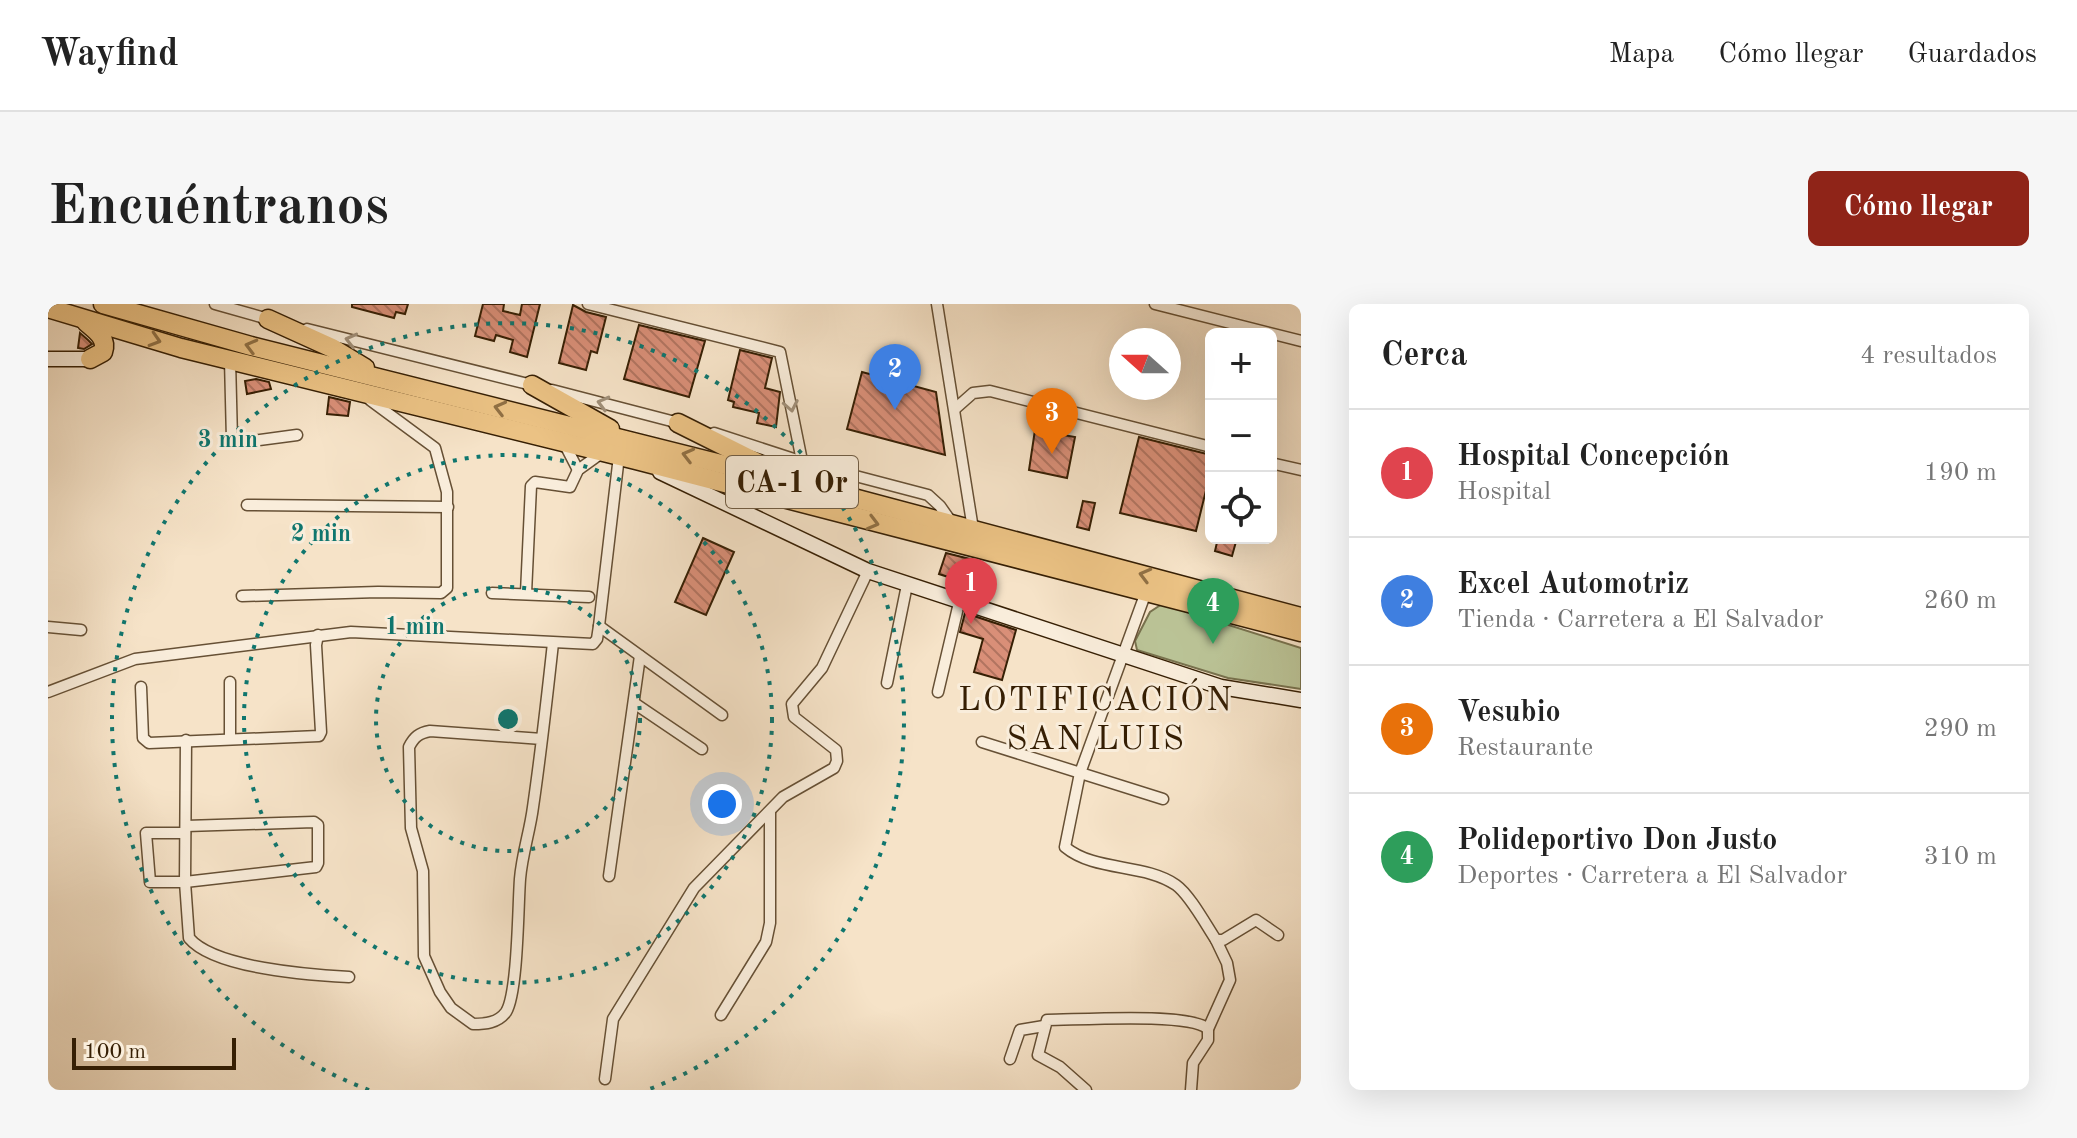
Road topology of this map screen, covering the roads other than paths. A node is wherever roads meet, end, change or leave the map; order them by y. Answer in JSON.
{"nodes":[{"id":1,"x":103,"y":304,"type":"edge"},
{"id":2,"x":215,"y":304,"type":"edge"},
{"id":3,"x":588,"y":304,"type":"edge"},
{"id":4,"x":937,"y":304,"type":"edge"},
{"id":5,"x":1155,"y":304,"type":"edge"},
{"id":6,"x":48,"y":308,"type":"edge"},
{"id":7,"x":81,"y":318,"type":"junction"},
{"id":8,"x":268,"y":319,"type":"junction"},
{"id":9,"x":1301,"y":341,"type":"edge"},
{"id":10,"x":48,"y":359,"type":"edge"},
{"id":11,"x":90,"y":359,"type":"joint"},
{"id":12,"x":230,"y":360,"type":"junction"},
{"id":13,"x":382,"y":377,"type":"junction"},
{"id":14,"x":532,"y":385,"type":"junction"},
{"id":15,"x":956,"y":408,"type":"junction"},
{"id":16,"x":398,"y":410,"type":"junction"},
{"id":17,"x":678,"y":423,"type":"junction"},
{"id":18,"x":297,"y":435,"type":"dead end"},
{"id":19,"x":563,"y":442,"type":"junction"},
{"id":20,"x":1205,"y":445,"type":"edge"},
{"id":21,"x":622,"y":452,"type":"junction"},
{"id":22,"x":802,"y":461,"type":"junction"},
{"id":23,"x":1277,"y":464,"type":"edge"},
{"id":24,"x":578,"y":470,"type":"junction"},
{"id":25,"x":1301,"y":470,"type":"edge"},
{"id":26,"x":797,"y":483,"type":"junction"},
{"id":27,"x":716,"y":490,"type":"junction"},
{"id":28,"x":247,"y":505,"type":"dead end"},
{"id":29,"x":448,"y":507,"type":"junction"},
{"id":30,"x":953,"y":524,"type":"junction"},
{"id":31,"x":975,"y":536,"type":"junction"},
{"id":32,"x":868,"y":571,"type":"junction"},
{"id":33,"x":907,"y":585,"type":"junction"},
{"id":34,"x":1146,"y":592,"type":"junction"},
{"id":35,"x":492,"y":593,"type":"dead end"},
{"id":36,"x":526,"y":593,"type":"junction"},
{"id":37,"x":242,"y":596,"type":"dead end"},
{"id":38,"x":589,"y":597,"type":"dead end"},
{"id":39,"x":959,"y":603,"type":"junction"},
{"id":40,"x":1273,"y":617,"type":"junction"},
{"id":41,"x":1301,"y":617,"type":"edge"},
{"id":42,"x":1250,"y":620,"type":"junction"},
{"id":43,"x":599,"y":626,"type":"junction"},
{"id":44,"x":48,"y":627,"type":"edge"},
{"id":45,"x":81,"y":630,"type":"dead end"},
{"id":46,"x":318,"y":635,"type":"junction"},
{"id":47,"x":1301,"y":635,"type":"edge"},
{"id":48,"x":553,"y":643,"type":"junction"},
{"id":49,"x":640,"y":656,"type":"junction"},
{"id":50,"x":1124,"y":657,"type":"junction"},
{"id":51,"x":230,"y":682,"type":"dead end"},
{"id":52,"x":887,"y":683,"type":"dead end"},
{"id":53,"x":141,"y":687,"type":"dead end"},
{"id":54,"x":48,"y":692,"type":"edge"},
{"id":55,"x":938,"y":692,"type":"dead end"},
{"id":56,"x":1301,"y":700,"type":"edge"},
{"id":57,"x":634,"y":703,"type":"junction"},
{"id":58,"x":722,"y":715,"type":"dead end"},
{"id":59,"x":230,"y":739,"type":"junction"},
{"id":60,"x":542,"y":739,"type":"junction"},
{"id":61,"x":186,"y":740,"type":"junction"},
{"id":62,"x":982,"y":742,"type":"dead end"},
{"id":63,"x":702,"y":749,"type":"dead end"},
{"id":64,"x":1080,"y":773,"type":"junction"},
{"id":65,"x":1163,"y":799,"type":"dead end"},
{"id":66,"x":770,"y":812,"type":"junction"},
{"id":67,"x":186,"y":830,"type":"junction"},
{"id":68,"x":609,"y":876,"type":"dead end"},
{"id":69,"x":185,"y":882,"type":"junction"},
{"id":70,"x":1278,"y":935,"type":"dead end"},
{"id":71,"x":1216,"y":940,"type":"junction"},
{"id":72,"x":349,"y":977,"type":"dead end"},
{"id":73,"x":721,"y":1015,"type":"dead end"},
{"id":74,"x":1044,"y":1026,"type":"junction"},
{"id":75,"x":1208,"y":1029,"type":"junction"},
{"id":76,"x":1010,"y":1059,"type":"dead end"},
{"id":77,"x":605,"y":1079,"type":"dead end"},
{"id":78,"x":1086,"y":1090,"type":"edge"},
{"id":79,"x":1191,"y":1090,"type":"edge"}],
"edges":[{"from":13,"to":1,"type":"highway","number":"CA-1 Or","one_way":true},
{"from":2,"to":8,"type":"street"},
{"from":3,"to":22,"type":"street","one_way":true},
{"from":4,"to":15,"type":"street"},
{"from":5,"to":9,"type":"street"},
{"from":6,"to":7,"type":"highway","number":"CA-1 Or"},
{"from":7,"to":11,"type":"highway"},
{"from":7,"to":12,"type":"highway","number":"CA-1 Or","one_way":true},
{"from":8,"to":13,"type":"highway"},
{"from":14,"to":8,"type":"street","one_way":true},
{"from":10,"to":11,"type":"street"},
{"from":12,"to":16,"type":"highway","number":"CA-1 Or"},
{"from":12,"to":18,"type":"street"},
{"from":21,"to":13,"type":"highway","number":"CA-1 Or","one_way":true},
{"from":17,"to":14,"type":"street","one_way":true},
{"from":14,"to":21,"type":"highway"},
{"from":15,"to":20,"type":"street"},
{"from":15,"to":31,"type":"street"},
{"from":16,"to":19,"type":"highway","number":"CA-1 Or"},
{"from":16,"to":29,"type":"street"},
{"from":17,"to":22,"type":"street"},
{"from":17,"to":26,"type":"highway"},
{"from":19,"to":21,"type":"highway","number":"CA-1 Or"},
{"from":19,"to":24,"type":"street"},
{"from":21,"to":24,"type":"street"},
{"from":26,"to":21,"type":"highway","number":"CA-1 Or","one_way":true},
{"from":21,"to":27,"type":"highway","number":"CA-1 Or"},
{"from":21,"to":43,"type":"street"},
{"from":22,"to":30,"type":"street"},
{"from":23,"to":25,"type":"street"},
{"from":24,"to":36,"type":"street"},
{"from":26,"to":30,"type":"highway","number":"CA-1 Or"},
{"from":27,"to":31,"type":"highway","number":"CA-1 Or","one_way":true},
{"from":27,"to":32,"type":"street"},
{"from":28,"to":29,"type":"street"},
{"from":29,"to":37,"type":"street"},
{"from":30,"to":31,"type":"highway","number":"CA-1 Or"},
{"from":31,"to":34,"type":"highway","number":"CA-1 Or"},
{"from":40,"to":31,"type":"highway","number":"CA-1 Or","one_way":true},
{"from":32,"to":33,"type":"street"},
{"from":32,"to":66,"type":"street"},
{"from":33,"to":39,"type":"street"},
{"from":33,"to":52,"type":"street"},
{"from":34,"to":42,"type":"highway","number":"CA-1 Or"},
{"from":34,"to":50,"type":"street"},
{"from":35,"to":36,"type":"street"},
{"from":36,"to":38,"type":"street"},
{"from":39,"to":50,"type":"street"},
{"from":39,"to":55,"type":"street"},
{"from":40,"to":41,"type":"highway","number":"CA-1 Or"},
{"from":40,"to":42,"type":"highway","number":"CA-1 Or"},
{"from":40,"to":47,"type":"highway","number":"CA-1 Or"},
{"from":42,"to":47,"type":"highway"},
{"from":43,"to":48,"type":"street"},
{"from":43,"to":49,"type":"street"},
{"from":44,"to":45,"type":"street"},
{"from":46,"to":48,"type":"street"},
{"from":46,"to":54,"type":"street"},
{"from":46,"to":59,"type":"street"},
{"from":48,"to":60,"type":"street"},
{"from":49,"to":57,"type":"street"},
{"from":49,"to":58,"type":"street"},
{"from":50,"to":56,"type":"street"},
{"from":50,"to":64,"type":"street"},
{"from":51,"to":59,"type":"street"},
{"from":53,"to":61,"type":"street"},
{"from":57,"to":63,"type":"street"},
{"from":57,"to":68,"type":"street"},
{"from":59,"to":61,"type":"street"},
{"from":60,"to":60,"type":"street"},
{"from":61,"to":67,"type":"street"},
{"from":62,"to":64,"type":"street"},
{"from":64,"to":65,"type":"street"},
{"from":64,"to":71,"type":"street"},
{"from":66,"to":73,"type":"street"},
{"from":66,"to":77,"type":"street"},
{"from":67,"to":69,"type":"street"},
{"from":67,"to":69,"type":"street"},
{"from":67,"to":69,"type":"street"},
{"from":69,"to":72,"type":"street"},
{"from":70,"to":71,"type":"street"},
{"from":71,"to":75,"type":"street"},
{"from":74,"to":75,"type":"street"},
{"from":74,"to":76,"type":"street"},
{"from":74,"to":78,"type":"street"},
{"from":75,"to":79,"type":"street"}]}
